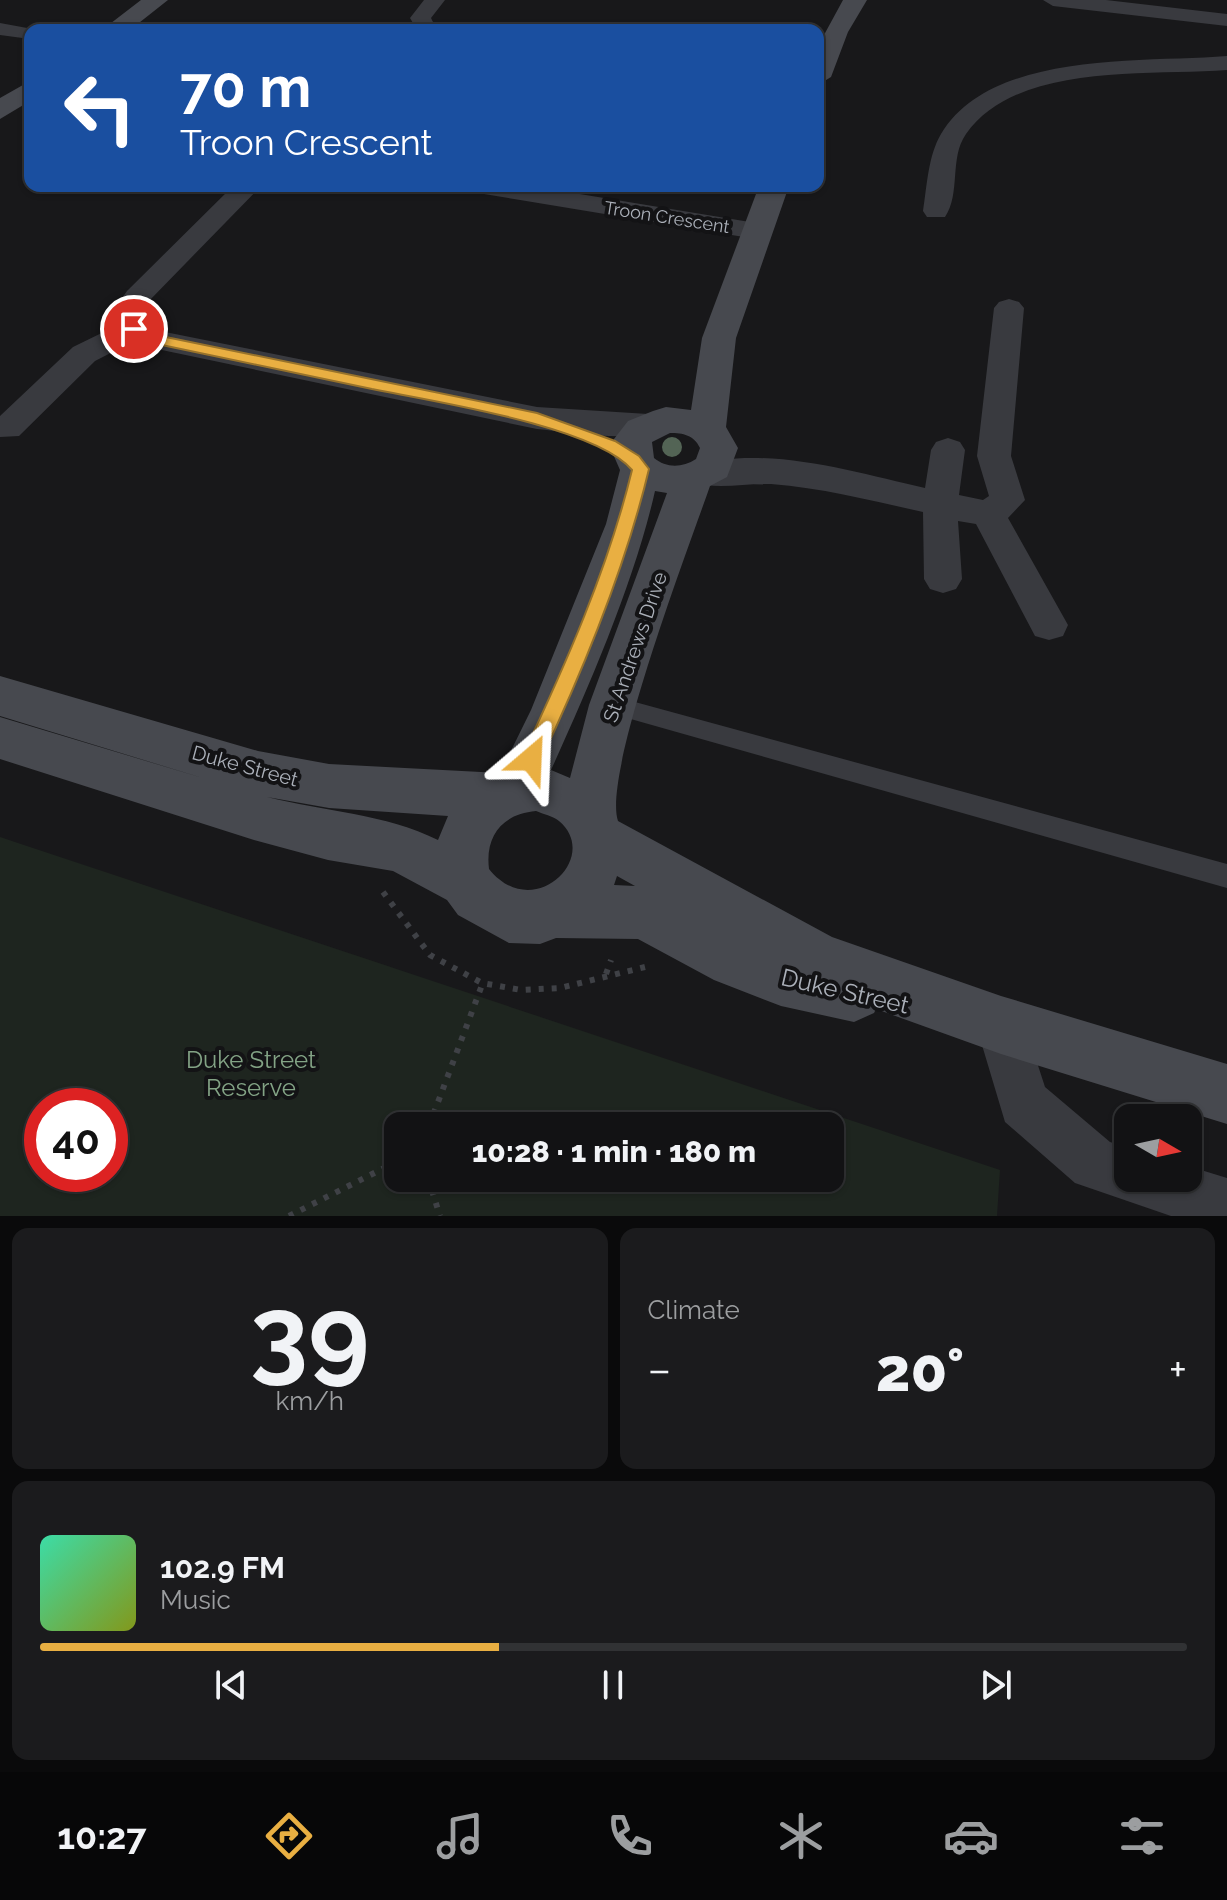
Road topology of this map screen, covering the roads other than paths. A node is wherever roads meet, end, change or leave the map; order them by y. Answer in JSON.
{"nodes":[{"id":1,"x":156,"y":0,"type":"edge"},
{"id":2,"x":435,"y":0,"type":"edge"},
{"id":3,"x":838,"y":0,"type":"edge"},
{"id":4,"x":855,"y":0,"type":"edge"},
{"id":5,"x":1053,"y":0,"type":"edge"},
{"id":6,"x":1227,"y":20,"type":"edge"},
{"id":7,"x":122,"y":24,"type":"edge"},
{"id":8,"x":423,"y":24,"type":"edge"},
{"id":9,"x":0,"y":29,"type":"edge"},
{"id":10,"x":24,"y":32,"type":"edge"},
{"id":11,"x":836,"y":32,"type":"junction"},
{"id":12,"x":824,"y":62,"type":"edge"},
{"id":13,"x":1227,"y":63,"type":"edge"},
{"id":14,"x":24,"y":93,"type":"edge"},
{"id":15,"x":0,"y":111,"type":"edge"},
{"id":16,"x":242,"y":192,"type":"edge"},
{"id":17,"x":520,"y":192,"type":"edge"},
{"id":18,"x":772,"y":192,"type":"edge"},
{"id":19,"x":936,"y":211,"type":"dead end"},
{"id":20,"x":756,"y":231,"type":"junction"},
{"id":21,"x":1009,"y":308,"type":"dead end"},
{"id":22,"x":134,"y":329,"type":"junction"},
{"id":23,"x":719,"y":338,"type":"junction"},
{"id":24,"x":537,"y":418,"type":"junction"},
{"id":25,"x":659,"y":422,"type":"junction"},
{"id":26,"x":7,"y":428,"type":"dead end"},
{"id":27,"x":948,"y":450,"type":"dead end"},
{"id":28,"x":705,"y":455,"type":"junction"},
{"id":29,"x":637,"y":464,"type":"junction"},
{"id":30,"x":940,"y":505,"type":"junction"},
{"id":31,"x":988,"y":514,"type":"junction"},
{"id":32,"x":943,"y":579,"type":"dead end"},
{"id":33,"x":1049,"y":625,"type":"dead end"},
{"id":34,"x":0,"y":696,"type":"edge"},
{"id":35,"x":613,"y":705,"type":"junction"},
{"id":36,"x":0,"y":738,"type":"edge"},
{"id":37,"x":507,"y":793,"type":"junction"},
{"id":38,"x":594,"y":827,"type":"junction"},
{"id":39,"x":1227,"y":876,"type":"edge"},
{"id":40,"x":466,"y":882,"type":"junction"},
{"id":41,"x":558,"y":912,"type":"junction"},
{"id":42,"x":1001,"y":1025,"type":"junction"},
{"id":43,"x":1227,"y":1094,"type":"edge"},
{"id":44,"x":1114,"y":1170,"type":"edge"},
{"id":45,"x":1182,"y":1192,"type":"edge"},
{"id":46,"x":1227,"y":1206,"type":"edge"}],
"edges":[{"from":1,"to":7,"type":"street"},
{"from":2,"to":8,"type":"street"},
{"from":3,"to":11,"type":"street"},
{"from":4,"to":11,"type":"street"},
{"from":5,"to":6,"type":"street"},
{"from":9,"to":10,"type":"street"},
{"from":11,"to":12,"type":"street"},
{"from":13,"to":19,"type":"street"},
{"from":14,"to":15,"type":"street"},
{"from":16,"to":22,"type":"street"},
{"from":17,"to":20,"type":"street","name":"Troon Crescent"},
{"from":18,"to":20,"type":"street","name":"St Andrews Drive"},
{"from":20,"to":23,"type":"street","name":"St Andrews Drive"},
{"from":21,"to":31,"type":"street"},
{"from":22,"to":24,"type":"street"},
{"from":22,"to":26,"type":"street"},
{"from":23,"to":25,"type":"street","name":"St Andrews Drive"},
{"from":23,"to":28,"type":"street","name":"St Andrews Drive"},
{"from":24,"to":25,"type":"street"},
{"from":24,"to":29,"type":"street"},
{"from":25,"to":28,"type":"street"},
{"from":25,"to":29,"type":"street"},
{"from":27,"to":30,"type":"street"},
{"from":28,"to":29,"type":"street"},
{"from":28,"to":30,"type":"street"},
{"from":28,"to":35,"type":"street","name":"St Andrews Drive"},
{"from":29,"to":37,"type":"street"},
{"from":30,"to":31,"type":"street"},
{"from":30,"to":32,"type":"street"},
{"from":31,"to":33,"type":"street"},
{"from":34,"to":37,"type":"street","name":"Duke Street"},
{"from":35,"to":38,"type":"street","name":"St Andrews Drive"},
{"from":35,"to":39,"type":"lane"},
{"from":36,"to":40,"type":"street"},
{"from":37,"to":38,"type":"street"},
{"from":37,"to":40,"type":"street"},
{"from":38,"to":41,"type":"street"},
{"from":38,"to":42,"type":"street","name":"Duke Street"},
{"from":40,"to":41,"type":"street"},
{"from":41,"to":42,"type":"street","name":"Duke Street"},
{"from":42,"to":43,"type":"street","name":"Duke Street"},
{"from":42,"to":44,"type":"street"},
{"from":45,"to":46,"type":"street"}]}
